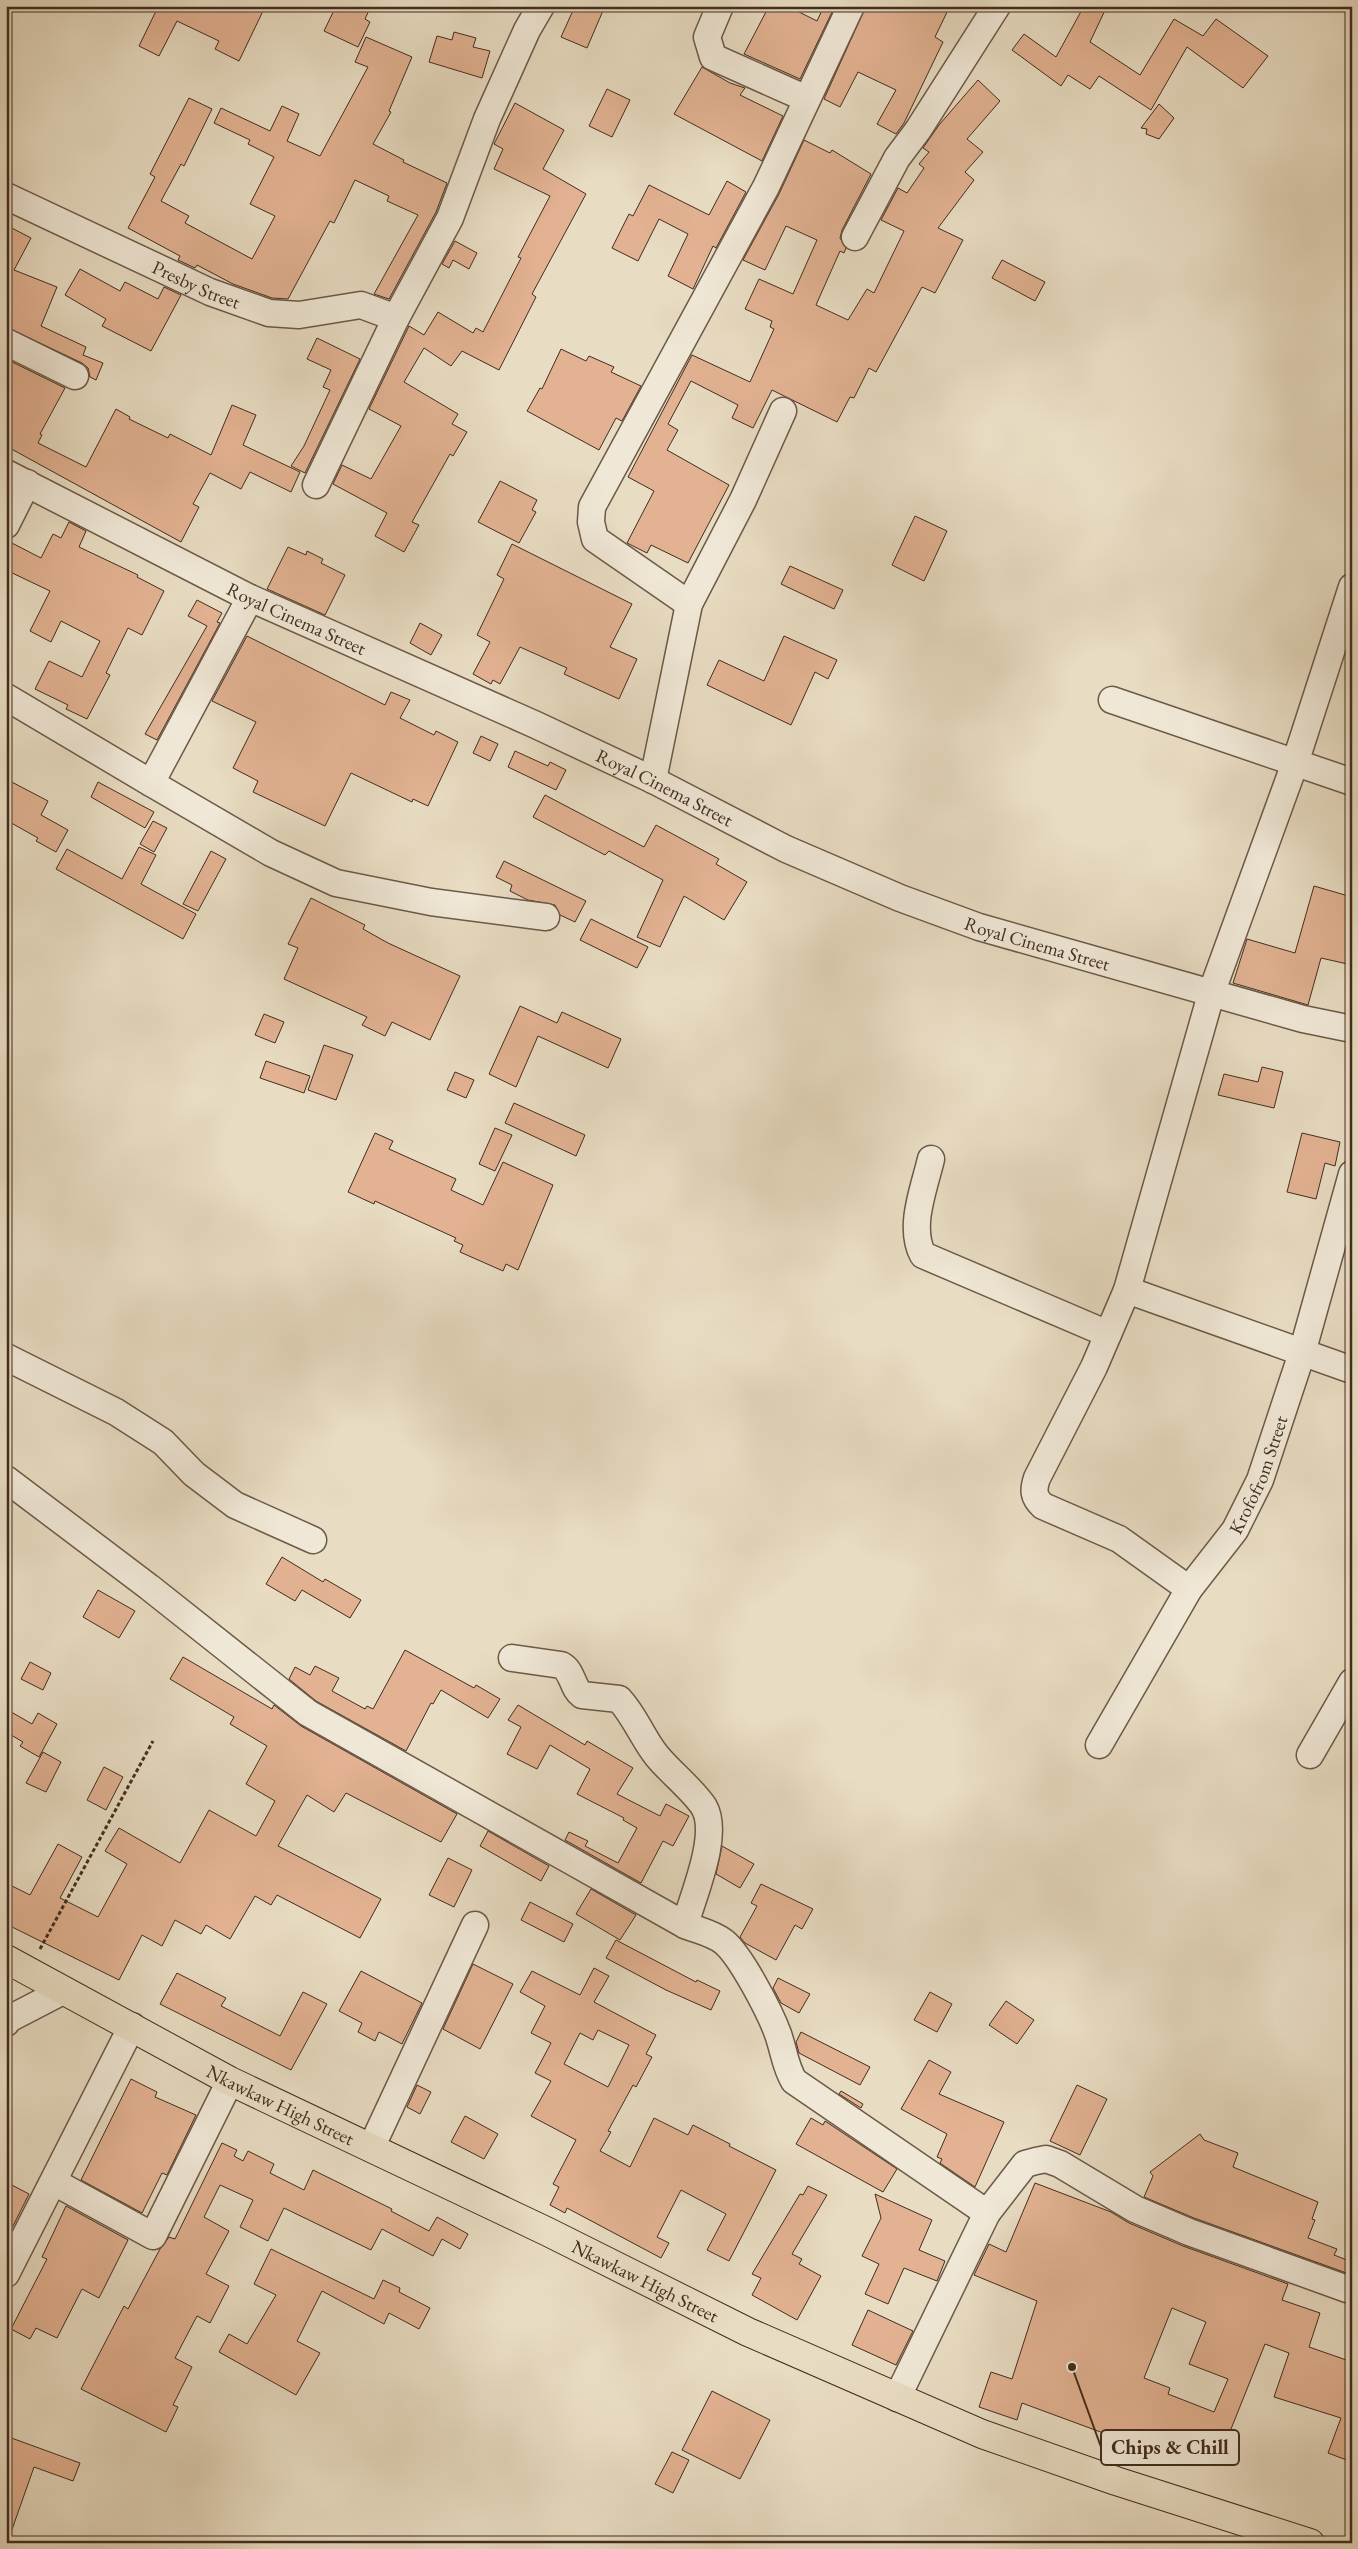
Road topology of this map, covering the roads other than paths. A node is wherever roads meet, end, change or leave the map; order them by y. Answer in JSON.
{"nodes":[{"id":1,"x":541,"y":6,"type":"edge"},
{"id":2,"x":720,"y":6,"type":"edge"},
{"id":3,"x":851,"y":6,"type":"edge"},
{"id":4,"x":997,"y":6,"type":"edge"},
{"id":5,"x":808,"y":99,"type":"junction"},
{"id":6,"x":6,"y":196,"type":"edge"},
{"id":7,"x":855,"y":237,"type":"dead end"},
{"id":8,"x":396,"y":318,"type":"junction"},
{"id":9,"x":6,"y":342,"type":"edge"},
{"id":10,"x":75,"y":376,"type":"dead end"},
{"id":11,"x":783,"y":411,"type":"dead end"},
{"id":12,"x":17,"y":478,"type":"edge"},
{"id":13,"x":316,"y":485,"type":"dead end"},
{"id":14,"x":6,"y":525,"type":"edge"},
{"id":15,"x":1352,"y":587,"type":"edge"},
{"id":16,"x":250,"y":598,"type":"junction"},
{"id":17,"x":689,"y":604,"type":"junction"},
{"id":18,"x":6,"y":697,"type":"edge"},
{"id":19,"x":1112,"y":700,"type":"dead end"},
{"id":20,"x":1294,"y":763,"type":"junction"},
{"id":21,"x":653,"y":780,"type":"junction"},
{"id":22,"x":152,"y":782,"type":"junction"},
{"id":23,"x":1352,"y":782,"type":"edge"},
{"id":24,"x":546,"y":917,"type":"dead end"},
{"id":25,"x":1212,"y":991,"type":"junction"},
{"id":26,"x":1352,"y":1029,"type":"edge"},
{"id":27,"x":931,"y":1159,"type":"dead end"},
{"id":28,"x":1352,"y":1174,"type":"edge"},
{"id":29,"x":1127,"y":1290,"type":"junction"},
{"id":30,"x":1108,"y":1334,"type":"junction"},
{"id":31,"x":1302,"y":1353,"type":"junction"},
{"id":32,"x":6,"y":1357,"type":"edge"},
{"id":33,"x":1352,"y":1370,"type":"edge"},
{"id":34,"x":6,"y":1479,"type":"edge"},
{"id":35,"x":313,"y":1540,"type":"dead end"},
{"id":36,"x":1189,"y":1589,"type":"junction"},
{"id":37,"x":512,"y":1658,"type":"dead end"},
{"id":38,"x":1352,"y":1682,"type":"edge"},
{"id":39,"x":1099,"y":1745,"type":"dead end"},
{"id":40,"x":1310,"y":1755,"type":"dead end"},
{"id":41,"x":475,"y":1925,"type":"dead end"},
{"id":42,"x":685,"y":1925,"type":"junction"},
{"id":43,"x":17,"y":1965,"type":"edge"},
{"id":44,"x":63,"y":1991,"type":"junction"},
{"id":45,"x":7,"y":2020,"type":"edge"},
{"id":46,"x":132,"y":2026,"type":"junction"},
{"id":47,"x":230,"y":2081,"type":"junction"},
{"id":48,"x":372,"y":2148,"type":"junction"},
{"id":49,"x":54,"y":2182,"type":"junction"},
{"id":50,"x":987,"y":2212,"type":"junction"},
{"id":51,"x":6,"y":2274,"type":"edge"},
{"id":52,"x":1347,"y":2289,"type":"dead end"},
{"id":53,"x":897,"y":2398,"type":"junction"},
{"id":54,"x":1310,"y":2543,"type":"edge"}],
"edges":[{"from":1,"to":8,"type":"street"},
{"from":2,"to":5,"type":"street"},
{"from":3,"to":5,"type":"street"},
{"from":4,"to":7,"type":"street"},
{"from":5,"to":17,"type":"street"},
{"from":6,"to":8,"type":"street","name":"Presby Street"},
{"from":8,"to":13,"type":"street"},
{"from":9,"to":10,"type":"street"},
{"from":11,"to":17,"type":"street"},
{"from":12,"to":14,"type":"street"},
{"from":12,"to":16,"type":"street","name":"Royal Cinema Street"},
{"from":15,"to":20,"type":"street"},
{"from":16,"to":21,"type":"street","name":"Royal Cinema Street"},
{"from":16,"to":22,"type":"street"},
{"from":17,"to":21,"type":"street"},
{"from":18,"to":22,"type":"street"},
{"from":19,"to":20,"type":"street"},
{"from":20,"to":23,"type":"street"},
{"from":20,"to":25,"type":"street"},
{"from":21,"to":25,"type":"street","name":"Royal Cinema Street"},
{"from":22,"to":24,"type":"street"},
{"from":25,"to":26,"type":"street","name":"Royal Cinema Street"},
{"from":25,"to":29,"type":"street"},
{"from":27,"to":30,"type":"street"},
{"from":28,"to":31,"type":"street","name":"Krofofrom Street"},
{"from":29,"to":30,"type":"street"},
{"from":29,"to":31,"type":"street"},
{"from":30,"to":36,"type":"street"},
{"from":31,"to":33,"type":"street"},
{"from":31,"to":36,"type":"street","name":"Krofofrom Street"},
{"from":32,"to":35,"type":"street"},
{"from":34,"to":42,"type":"street"},
{"from":36,"to":39,"type":"street","name":"Krofofrom Street"},
{"from":37,"to":42,"type":"street"},
{"from":38,"to":40,"type":"street"},
{"from":41,"to":48,"type":"street"},
{"from":42,"to":50,"type":"street"},
{"from":43,"to":44,"type":"main road","name":"Nkawkaw High Street"},
{"from":44,"to":45,"type":"street"},
{"from":44,"to":46,"type":"main road","name":"Nkawkaw High Street"},
{"from":46,"to":47,"type":"main road","name":"Nkawkaw High Street"},
{"from":46,"to":49,"type":"street"},
{"from":47,"to":48,"type":"main road","name":"Nkawkaw High Street"},
{"from":47,"to":49,"type":"street"},
{"from":48,"to":53,"type":"main road","name":"Nkawkaw High Street"},
{"from":49,"to":51,"type":"street"},
{"from":50,"to":52,"type":"street"},
{"from":50,"to":53,"type":"street"},
{"from":53,"to":54,"type":"main road","name":"Nkawkaw High Street"}]}
